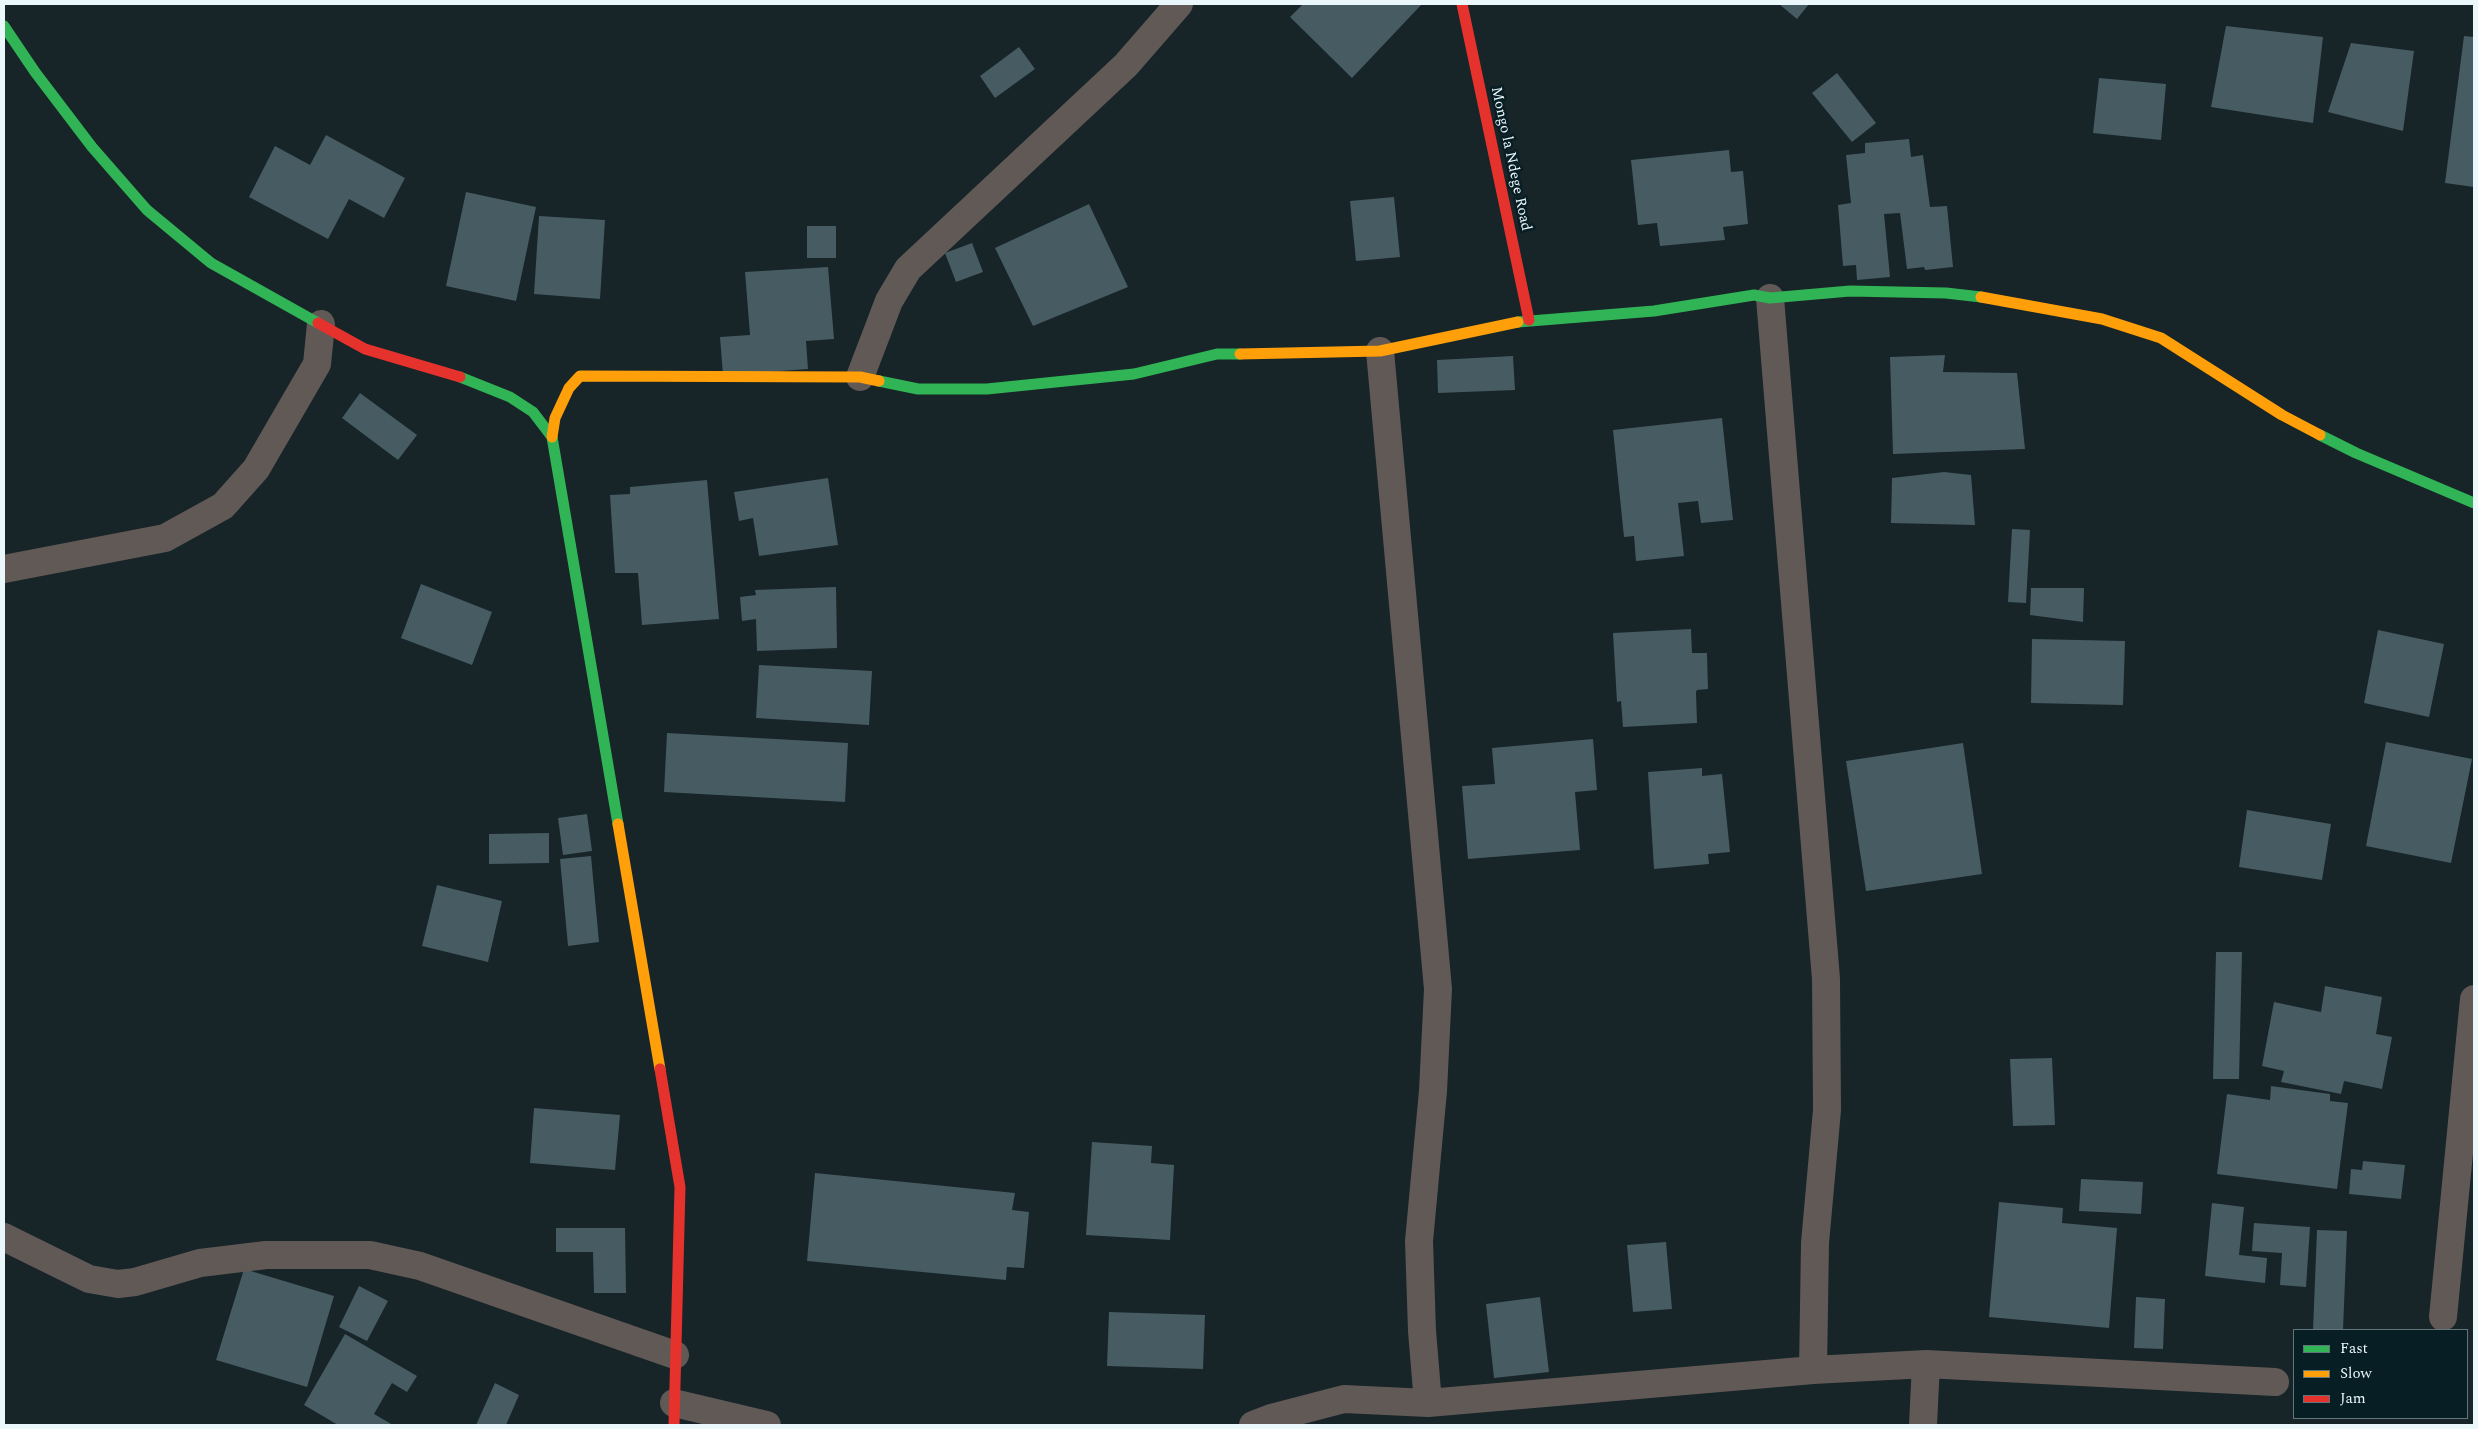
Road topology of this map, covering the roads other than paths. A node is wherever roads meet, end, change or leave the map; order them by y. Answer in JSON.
{"nodes":[{"id":1,"x":1179,"y":4,"type":"edge"},
{"id":2,"x":1462,"y":4,"type":"edge"},
{"id":3,"x":4,"y":26,"type":"edge"},
{"id":4,"x":1770,"y":298,"type":"junction"},
{"id":5,"x":1529,"y":320,"type":"junction"},
{"id":6,"x":321,"y":324,"type":"junction"},
{"id":7,"x":1380,"y":351,"type":"junction"},
{"id":8,"x":860,"y":376,"type":"junction"},
{"id":9,"x":552,"y":437,"type":"junction"},
{"id":10,"x":2474,"y":503,"type":"edge"},
{"id":11,"x":4,"y":569,"type":"edge"},
{"id":12,"x":2474,"y":999,"type":"edge"},
{"id":13,"x":4,"y":1237,"type":"edge"},
{"id":14,"x":2443,"y":1317,"type":"dead end"},
{"id":15,"x":675,"y":1356,"type":"junction"},
{"id":16,"x":1926,"y":1364,"type":"junction"},
{"id":17,"x":1813,"y":1370,"type":"junction"},
{"id":18,"x":2275,"y":1382,"type":"dead end"},
{"id":19,"x":1428,"y":1402,"type":"junction"},
{"id":20,"x":674,"y":1414,"type":"edge"},
{"id":21,"x":767,"y":1425,"type":"edge"},
{"id":22,"x":1253,"y":1425,"type":"edge"},
{"id":23,"x":1923,"y":1425,"type":"edge"}],
"edges":[{"from":1,"to":8,"type":"street"},
{"from":2,"to":5,"type":"street","name":"Mongo la Ndege Road"},
{"from":3,"to":6,"type":"street"},
{"from":4,"to":5,"type":"street"},
{"from":4,"to":10,"type":"street"},
{"from":4,"to":17,"type":"street"},
{"from":5,"to":7,"type":"street"},
{"from":6,"to":9,"type":"street"},
{"from":6,"to":11,"type":"street"},
{"from":7,"to":8,"type":"street"},
{"from":7,"to":19,"type":"street"},
{"from":8,"to":9,"type":"street"},
{"from":9,"to":15,"type":"street"},
{"from":12,"to":14,"type":"street"},
{"from":13,"to":15,"type":"street"},
{"from":15,"to":20,"type":"street"},
{"from":16,"to":17,"type":"street"},
{"from":16,"to":18,"type":"street"},
{"from":16,"to":23,"type":"street"},
{"from":17,"to":19,"type":"street"},
{"from":19,"to":22,"type":"street"},
{"from":20,"to":21,"type":"street"}]}
